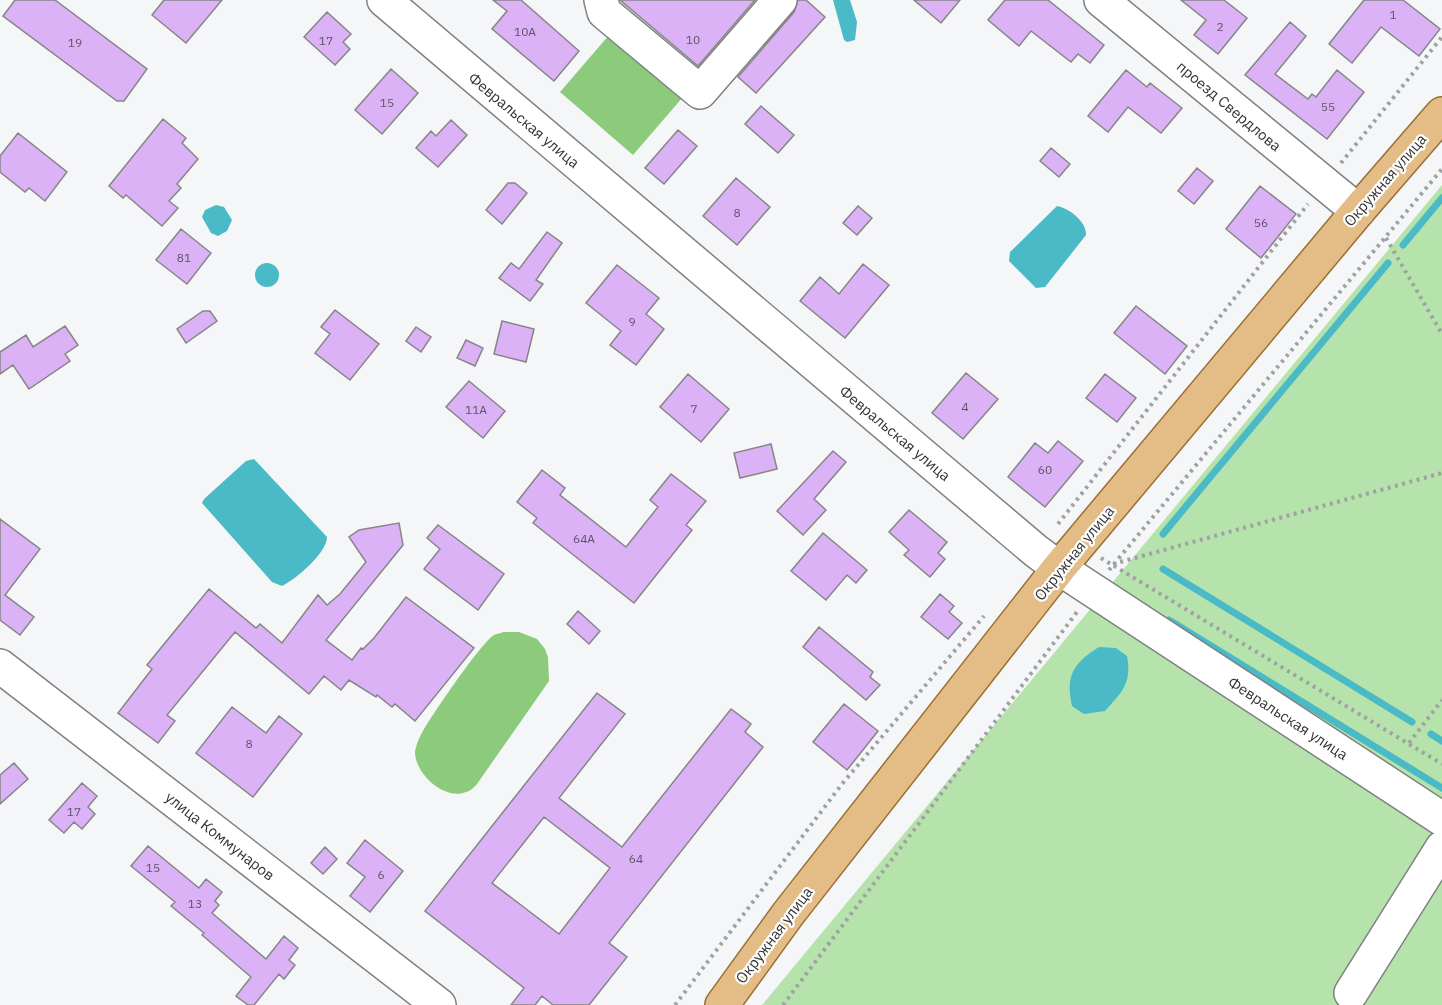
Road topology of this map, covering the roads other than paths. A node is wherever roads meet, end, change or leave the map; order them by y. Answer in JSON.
{"nodes":[{"id":1,"x":384,"y":0,"type":"edge"},
{"id":2,"x":601,"y":0,"type":"edge"},
{"id":3,"x":780,"y":0,"type":"edge"},
{"id":4,"x":1101,"y":0,"type":"edge"},
{"id":5,"x":1442,"y":114,"type":"edge"},
{"id":6,"x":1358,"y":211,"type":"junction"},
{"id":7,"x":1047,"y":560,"type":"junction"},
{"id":8,"x":0,"y":666,"type":"edge"},
{"id":9,"x":1442,"y":819,"type":"edge"},
{"id":10,"x":1442,"y":848,"type":"edge"},
{"id":11,"x":1351,"y":993,"type":"dead end"},
{"id":12,"x":440,"y":1005,"type":"edge"},
{"id":13,"x":722,"y":1005,"type":"edge"}],
"edges":[{"from":1,"to":7,"type":"street","name":"Февральская улица"},
{"from":2,"to":3,"type":"street"},
{"from":4,"to":6,"type":"street","name":"проезд Свердлова"},
{"from":5,"to":6,"type":"main road","name":"Окружная улица"},
{"from":6,"to":7,"type":"main road","name":"Окружная улица"},
{"from":7,"to":9,"type":"street","name":"Февральская улица"},
{"from":7,"to":13,"type":"main road","name":"Окружная улица"},
{"from":8,"to":12,"type":"street","name":"улица Коммунаров"},
{"from":10,"to":11,"type":"street"}]}
